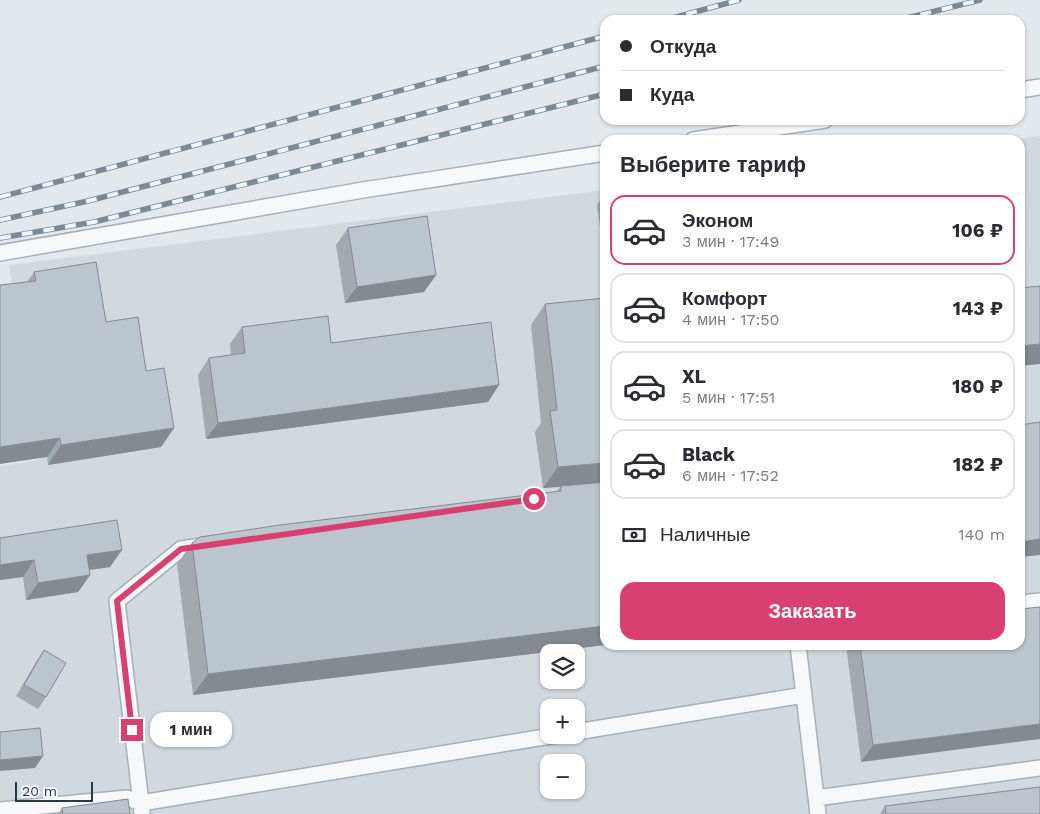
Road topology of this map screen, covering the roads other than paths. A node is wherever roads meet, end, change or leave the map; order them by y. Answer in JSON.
{"nodes":[{"id":1,"x":1040,"y":87,"type":"edge"},
{"id":2,"x":1025,"y":89,"type":"edge"},
{"id":3,"x":792,"y":125,"type":"edge"},
{"id":4,"x":726,"y":135,"type":"edge"},
{"id":5,"x":600,"y":154,"type":"edge"},
{"id":6,"x":0,"y":253,"type":"edge"},
{"id":7,"x":221,"y":543,"type":"edge"},
{"id":8,"x":1040,"y":601,"type":"edge"},
{"id":9,"x":1025,"y":602,"type":"edge"},
{"id":10,"x":799,"y":650,"type":"edge"},
{"id":11,"x":804,"y":695,"type":"junction"},
{"id":12,"x":585,"y":731,"type":"edge"},
{"id":13,"x":540,"y":738,"type":"edge"},
{"id":14,"x":1040,"y":768,"type":"edge"},
{"id":15,"x":816,"y":798,"type":"junction"},
{"id":16,"x":142,"y":809,"type":"edge"},
{"id":17,"x":0,"y":810,"type":"edge"},
{"id":18,"x":818,"y":814,"type":"edge"}],
"edges":[{"from":1,"to":2,"type":"lane"},
{"from":3,"to":4,"type":"lane"},
{"from":5,"to":6,"type":"lane"},
{"from":7,"to":16,"type":"lane"},
{"from":8,"to":9,"type":"lane"},
{"from":10,"to":11,"type":"lane"},
{"from":11,"to":12,"type":"lane"},
{"from":11,"to":15,"type":"lane"},
{"from":13,"to":16,"type":"lane"},
{"from":14,"to":15,"type":"lane"},
{"from":15,"to":18,"type":"lane"},
{"from":16,"to":17,"type":"lane"}]}
